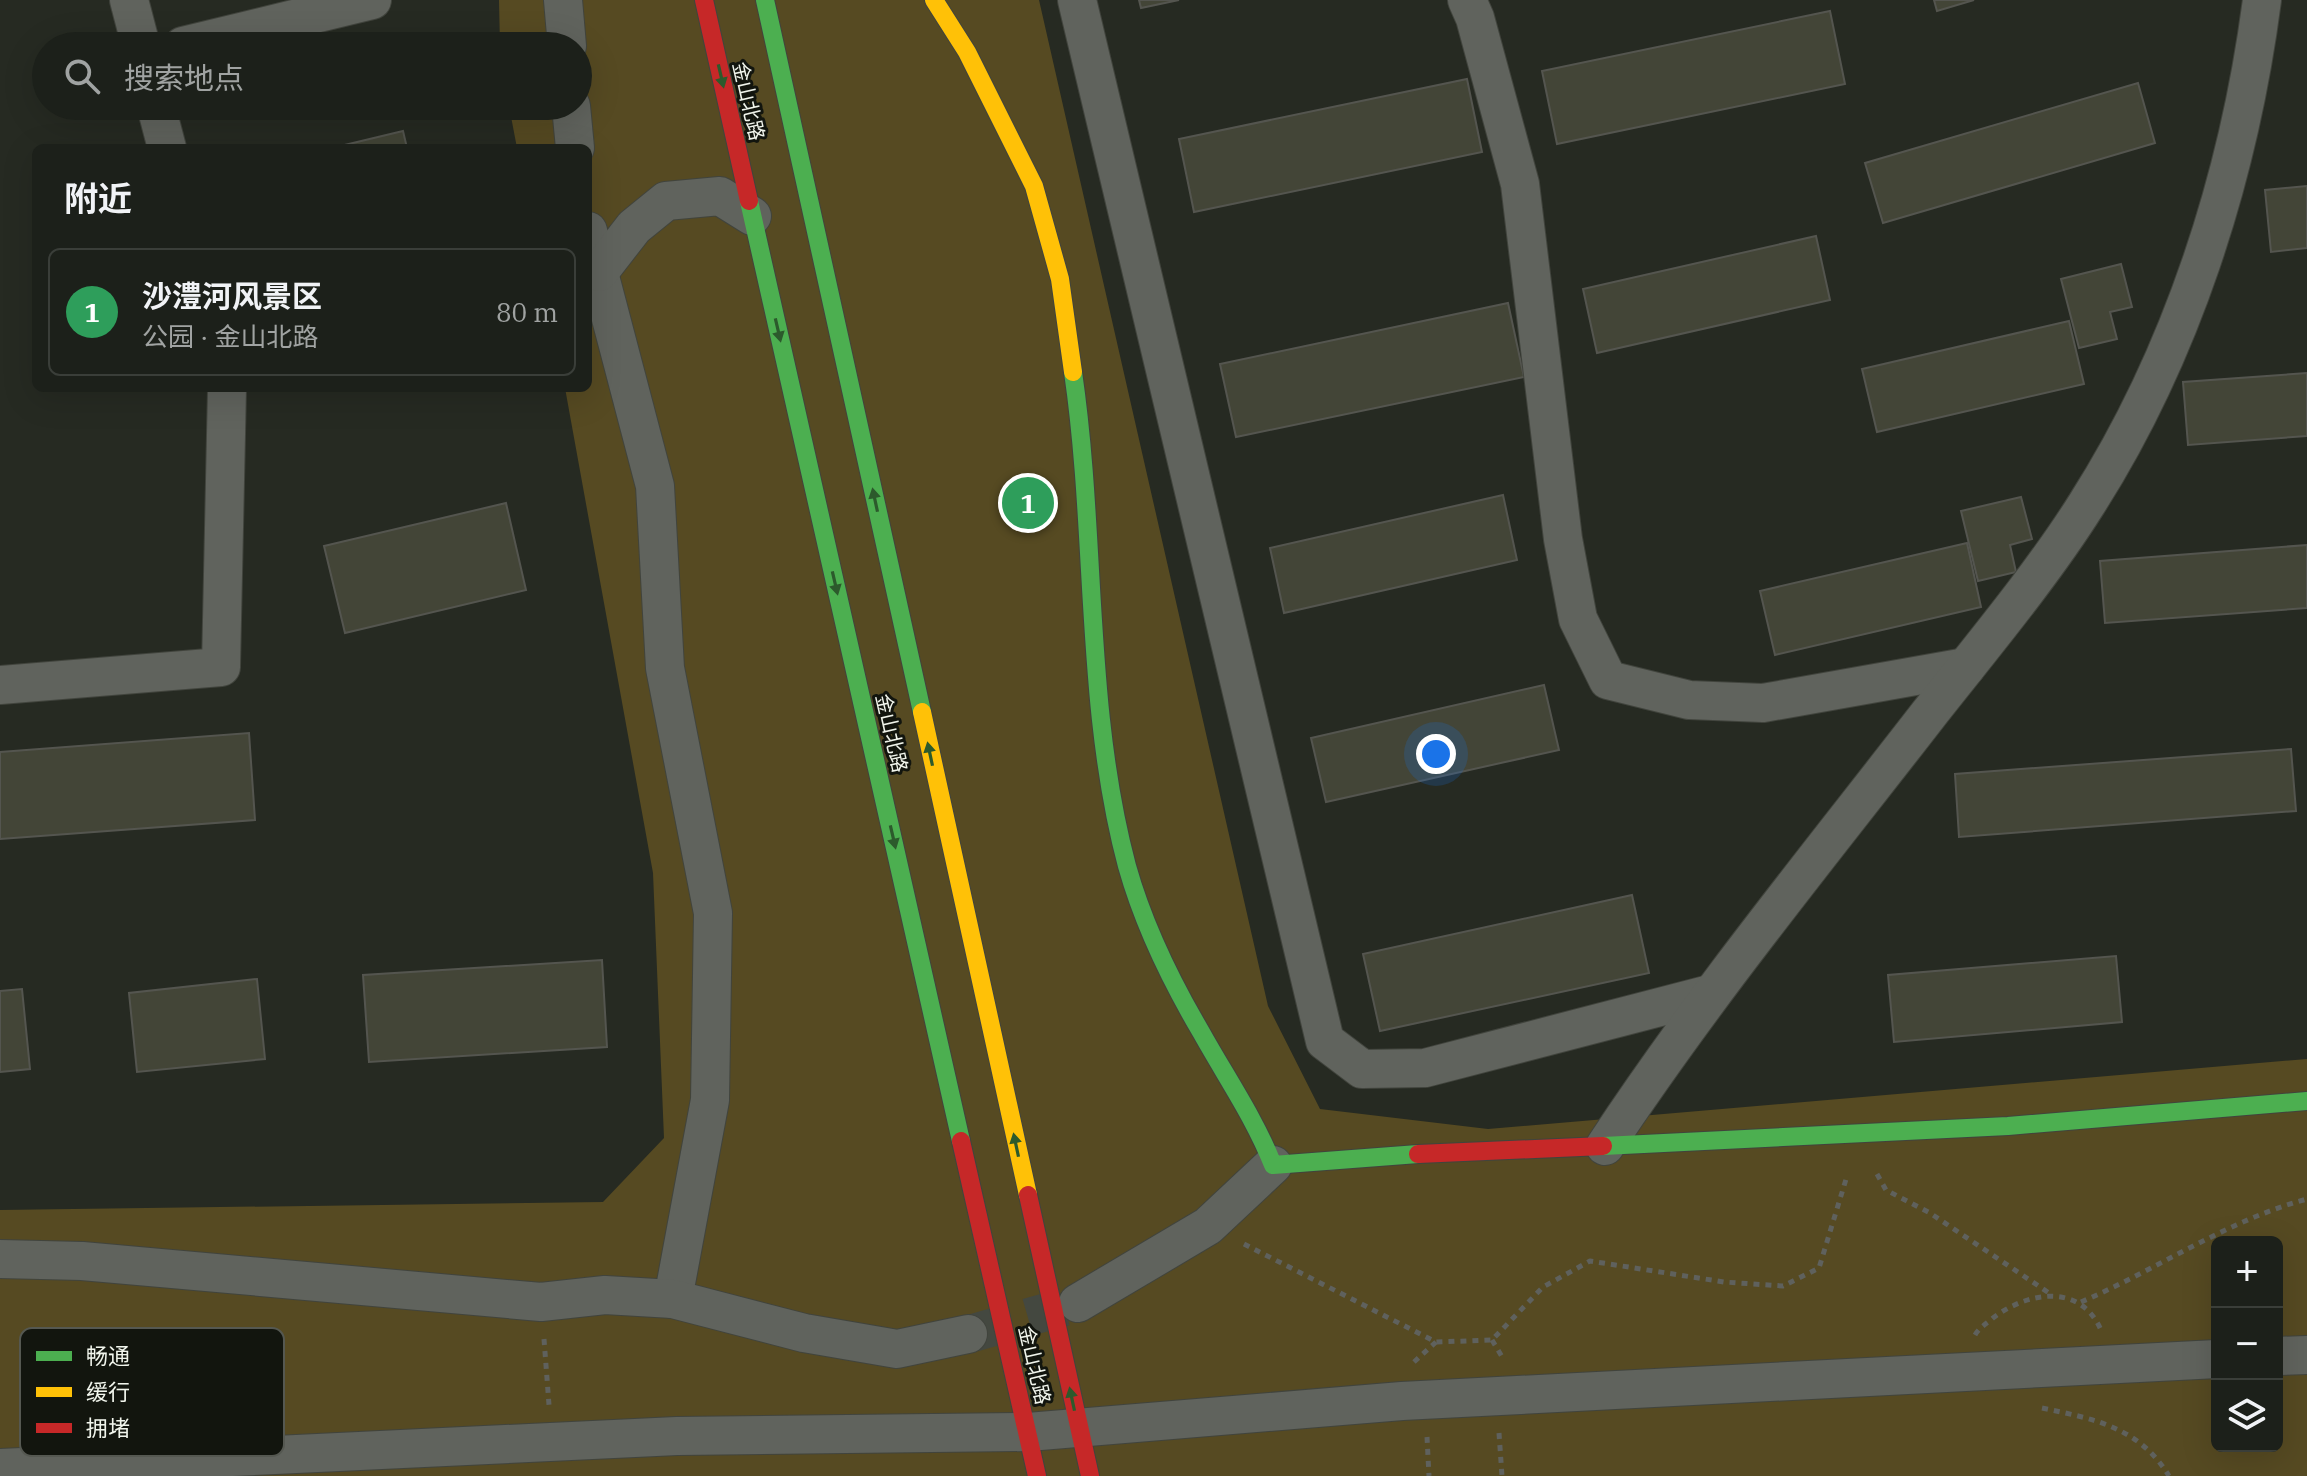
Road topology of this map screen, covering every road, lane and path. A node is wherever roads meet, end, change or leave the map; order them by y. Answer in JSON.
{"nodes":[{"id":1,"x":129,"y":0,"type":"edge"},
{"id":2,"x":372,"y":0,"type":"edge"},
{"id":3,"x":563,"y":0,"type":"edge"},
{"id":4,"x":704,"y":0,"type":"edge"},
{"id":5,"x":765,"y":0,"type":"edge"},
{"id":6,"x":934,"y":0,"type":"edge"},
{"id":7,"x":1077,"y":0,"type":"edge"},
{"id":8,"x":1467,"y":0,"type":"edge"},
{"id":9,"x":2262,"y":0,"type":"edge"},
{"id":10,"x":137,"y":32,"type":"edge"},
{"id":11,"x":241,"y":32,"type":"edge"},
{"id":12,"x":566,"y":32,"type":"edge"},
{"id":13,"x":160,"y":120,"type":"edge"},
{"id":14,"x":572,"y":120,"type":"edge"},
{"id":15,"x":166,"y":144,"type":"edge"},
{"id":16,"x":575,"y":144,"type":"edge"},
{"id":17,"x":752,"y":216,"type":"junction"},
{"id":18,"x":592,"y":246,"type":"edge"},
{"id":19,"x":599,"y":272,"type":"junction"},
{"id":20,"x":227,"y":392,"type":"edge"},
{"id":21,"x":1966,"y":667,"type":"junction"},
{"id":22,"x":0,"y":685,"type":"edge"},
{"id":23,"x":1710,"y":994,"type":"junction"},
{"id":24,"x":2307,"y":1101,"type":"edge"},
{"id":25,"x":1858,"y":1135,"type":"junction"},
{"id":26,"x":1605,"y":1146,"type":"junction"},
{"id":27,"x":1273,"y":1165,"type":"junction"},
{"id":28,"x":2307,"y":1199,"type":"edge"},
{"id":29,"x":1208,"y":1226,"type":"junction"},
{"id":30,"x":0,"y":1259,"type":"edge"},
{"id":31,"x":2052,"y":1295,"type":"junction"},
{"id":32,"x":673,"y":1299,"type":"junction"},
{"id":33,"x":541,"y":1302,"type":"junction"},
{"id":34,"x":2081,"y":1302,"type":"junction"},
{"id":35,"x":1078,"y":1303,"type":"tunnel mouth"},
{"id":36,"x":968,"y":1334,"type":"tunnel mouth"},
{"id":37,"x":2307,"y":1355,"type":"edge"},
{"id":38,"x":2283,"y":1356,"type":"edge"},
{"id":39,"x":2211,"y":1359,"type":"edge"},
{"id":40,"x":2115,"y":1364,"type":"junction"},
{"id":41,"x":1964,"y":1372,"type":"junction"},
{"id":42,"x":2034,"y":1407,"type":"dead end"},
{"id":43,"x":1078,"y":1428,"type":"junction"},
{"id":44,"x":1028,"y":1432,"type":"junction"},
{"id":45,"x":552,"y":1441,"type":"junction"},
{"id":46,"x":284,"y":1454,"type":"edge"},
{"id":47,"x":245,"y":1456,"type":"edge"},
{"id":48,"x":0,"y":1468,"type":"edge"},
{"id":49,"x":1090,"y":1475,"type":"edge"},
{"id":50,"x":1037,"y":1476,"type":"edge"},
{"id":51,"x":2169,"y":1476,"type":"edge"}],
"edges":[{"from":1,"to":10,"type":"street"},
{"from":2,"to":11,"type":"street"},
{"from":3,"to":12,"type":"street"},
{"from":4,"to":17,"type":"main road","name":"金山北路","one_way":true},
{"from":43,"to":5,"type":"main road","name":"金山北路","one_way":true},
{"from":6,"to":27,"type":"main road"},
{"from":7,"to":23,"type":"street"},
{"from":8,"to":21,"type":"street"},
{"from":9,"to":21,"type":"street"},
{"from":13,"to":15,"type":"street"},
{"from":14,"to":16,"type":"street"},
{"from":17,"to":19,"type":"street"},
{"from":17,"to":44,"type":"main road","name":"金山北路","one_way":true},
{"from":18,"to":19,"type":"street"},
{"from":19,"to":32,"type":"street"},
{"from":20,"to":22,"type":"street"},
{"from":21,"to":23,"type":"street"},
{"from":23,"to":26,"type":"street"},
{"from":24,"to":25,"type":"main road"},
{"from":25,"to":26,"type":"main road"},
{"from":25,"to":29,"type":"path"},
{"from":25,"to":31,"type":"path"},
{"from":26,"to":27,"type":"main road"},
{"from":27,"to":29,"type":"street"},
{"from":28,"to":34,"type":"path"},
{"from":29,"to":35,"type":"street"},
{"from":30,"to":33,"type":"street"},
{"from":31,"to":34,"type":"path"},
{"from":31,"to":41,"type":"path"},
{"from":32,"to":33,"type":"street"},
{"from":32,"to":36,"type":"street"},
{"from":33,"to":45,"type":"path"},
{"from":34,"to":40,"type":"path"},
{"from":37,"to":38,"type":"street"},
{"from":39,"to":40,"type":"street"},
{"from":40,"to":41,"type":"street"},
{"from":41,"to":43,"type":"street"},
{"from":42,"to":51,"type":"path"},
{"from":43,"to":44,"type":"street"},
{"from":43,"to":49,"type":"main road","name":"金山北路"},
{"from":44,"to":45,"type":"street"},
{"from":44,"to":50,"type":"main road","name":"金山北路"},
{"from":45,"to":46,"type":"street"},
{"from":47,"to":48,"type":"street"}]}
